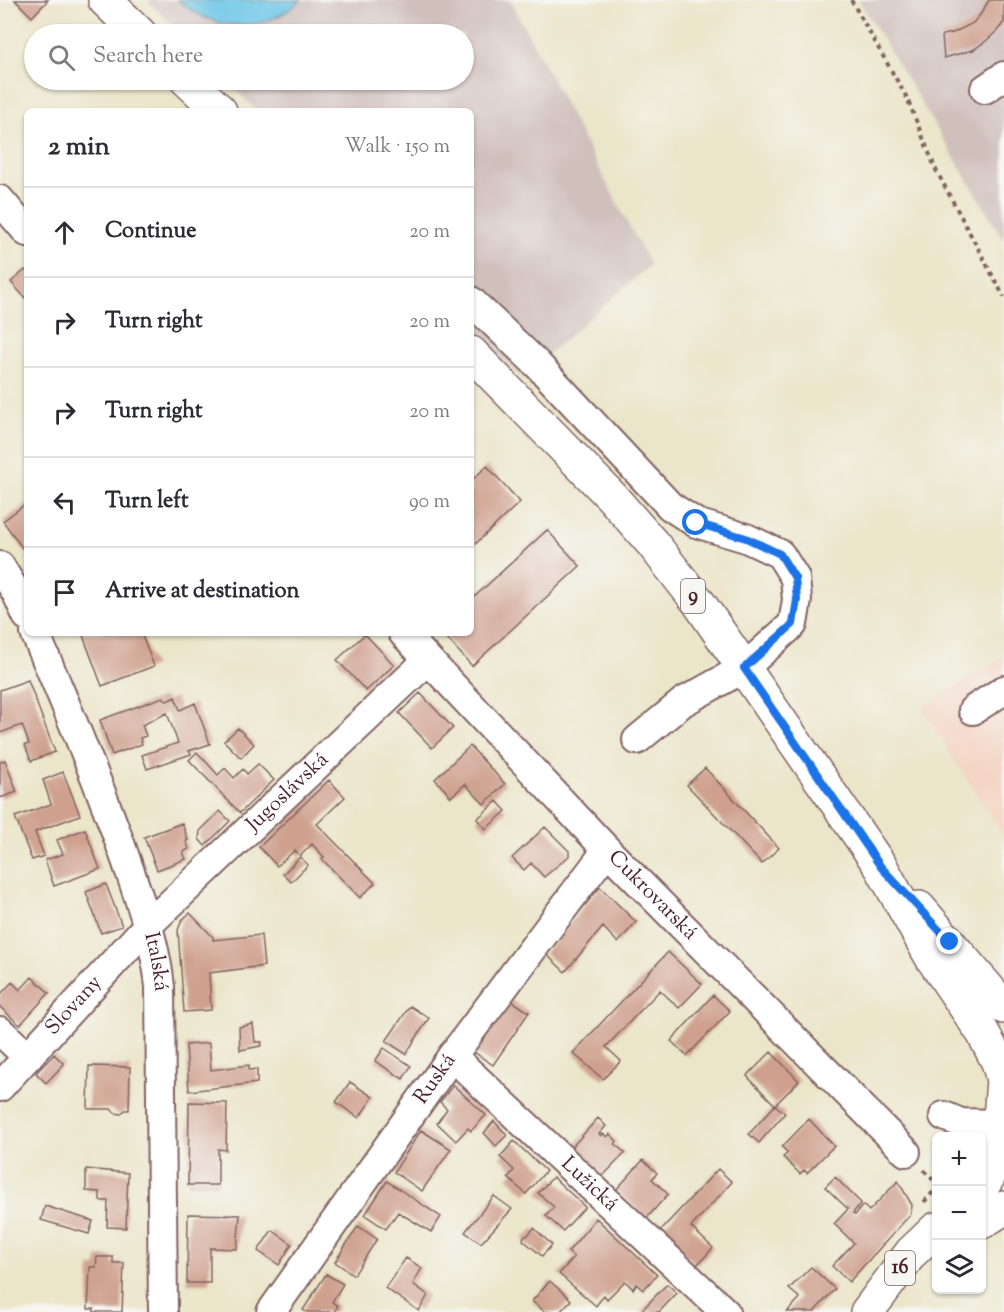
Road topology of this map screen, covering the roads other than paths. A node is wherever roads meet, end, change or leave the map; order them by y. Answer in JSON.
{"nodes":[{"id":1,"x":105,"y":0,"type":"edge"},
{"id":2,"x":130,"y":24,"type":"edge"},
{"id":3,"x":197,"y":90,"type":"edge"},
{"id":4,"x":216,"y":108,"type":"edge"},
{"id":5,"x":0,"y":200,"type":"edge"},
{"id":6,"x":24,"y":228,"type":"edge"},
{"id":7,"x":474,"y":304,"type":"edge"},
{"id":8,"x":474,"y":356,"type":"edge"},
{"id":9,"x":0,"y":566,"type":"edge"},
{"id":10,"x":24,"y":598,"type":"edge"},
{"id":11,"x":35,"y":636,"type":"edge"},
{"id":12,"x":406,"y":636,"type":"edge"},
{"id":13,"x":428,"y":660,"type":"junction"},
{"id":14,"x":744,"y":668,"type":"junction"},
{"id":15,"x":1004,"y":690,"type":"edge"},
{"id":16,"x":973,"y":710,"type":"dead end"},
{"id":17,"x":637,"y":740,"type":"dead end"},
{"id":18,"x":607,"y":850,"type":"junction"},
{"id":19,"x":881,"y":867,"type":"junction"},
{"id":20,"x":148,"y":925,"type":"junction"},
{"id":21,"x":1004,"y":1007,"type":"edge"},
{"id":22,"x":0,"y":1031,"type":"edge"},
{"id":23,"x":452,"y":1056,"type":"junction"},
{"id":24,"x":28,"y":1057,"type":"junction"},
{"id":25,"x":0,"y":1087,"type":"edge"},
{"id":26,"x":944,"y":1116,"type":"dead end"},
{"id":27,"x":1001,"y":1126,"type":"edge"},
{"id":28,"x":906,"y":1152,"type":"dead end"},
{"id":29,"x":986,"y":1181,"type":"edge"},
{"id":30,"x":1004,"y":1208,"type":"edge"},
{"id":31,"x":986,"y":1219,"type":"edge"},
{"id":32,"x":932,"y":1233,"type":"edge"},
{"id":33,"x":932,"y":1260,"type":"edge"},
{"id":34,"x":163,"y":1312,"type":"edge"},
{"id":35,"x":271,"y":1312,"type":"edge"},
{"id":36,"x":725,"y":1312,"type":"edge"},
{"id":37,"x":868,"y":1312,"type":"edge"}],
"edges":[{"from":1,"to":2,"type":"main road"},
{"from":3,"to":4,"type":"main road"},
{"from":5,"to":6,"type":"street"},
{"from":7,"to":14,"type":"street"},
{"from":8,"to":14,"type":"main road","number":"9"},
{"from":9,"to":10,"type":"street"},
{"from":11,"to":20,"type":"street","name":"Italská"},
{"from":12,"to":13,"type":"street","name":"Cukrovarská"},
{"from":13,"to":18,"type":"street","name":"Cukrovarská"},
{"from":13,"to":20,"type":"street","name":"Jugoslávská"},
{"from":14,"to":17,"type":"street"},
{"from":14,"to":19,"type":"main road","number":"9"},
{"from":15,"to":16,"type":"street"},
{"from":18,"to":23,"type":"street","name":"Ruská"},
{"from":18,"to":28,"type":"street","name":"Cukrovarská"},
{"from":19,"to":21,"type":"main road","number":"9"},
{"from":19,"to":27,"type":"main road","number":"9"},
{"from":20,"to":24,"type":"street","name":"Slovany"},
{"from":20,"to":34,"type":"street","name":"Italská"},
{"from":22,"to":24,"type":"street"},
{"from":23,"to":35,"type":"street","name":"Ruská"},
{"from":23,"to":36,"type":"street","name":"Lužická"},
{"from":24,"to":25,"type":"street","name":"Slovany"},
{"from":26,"to":27,"type":"street"},
{"from":27,"to":29,"type":"main road"},
{"from":30,"to":31,"type":"main road"},
{"from":32,"to":37,"type":"main road","number":"16"},
{"from":33,"to":37,"type":"main road","number":"16"}]}
